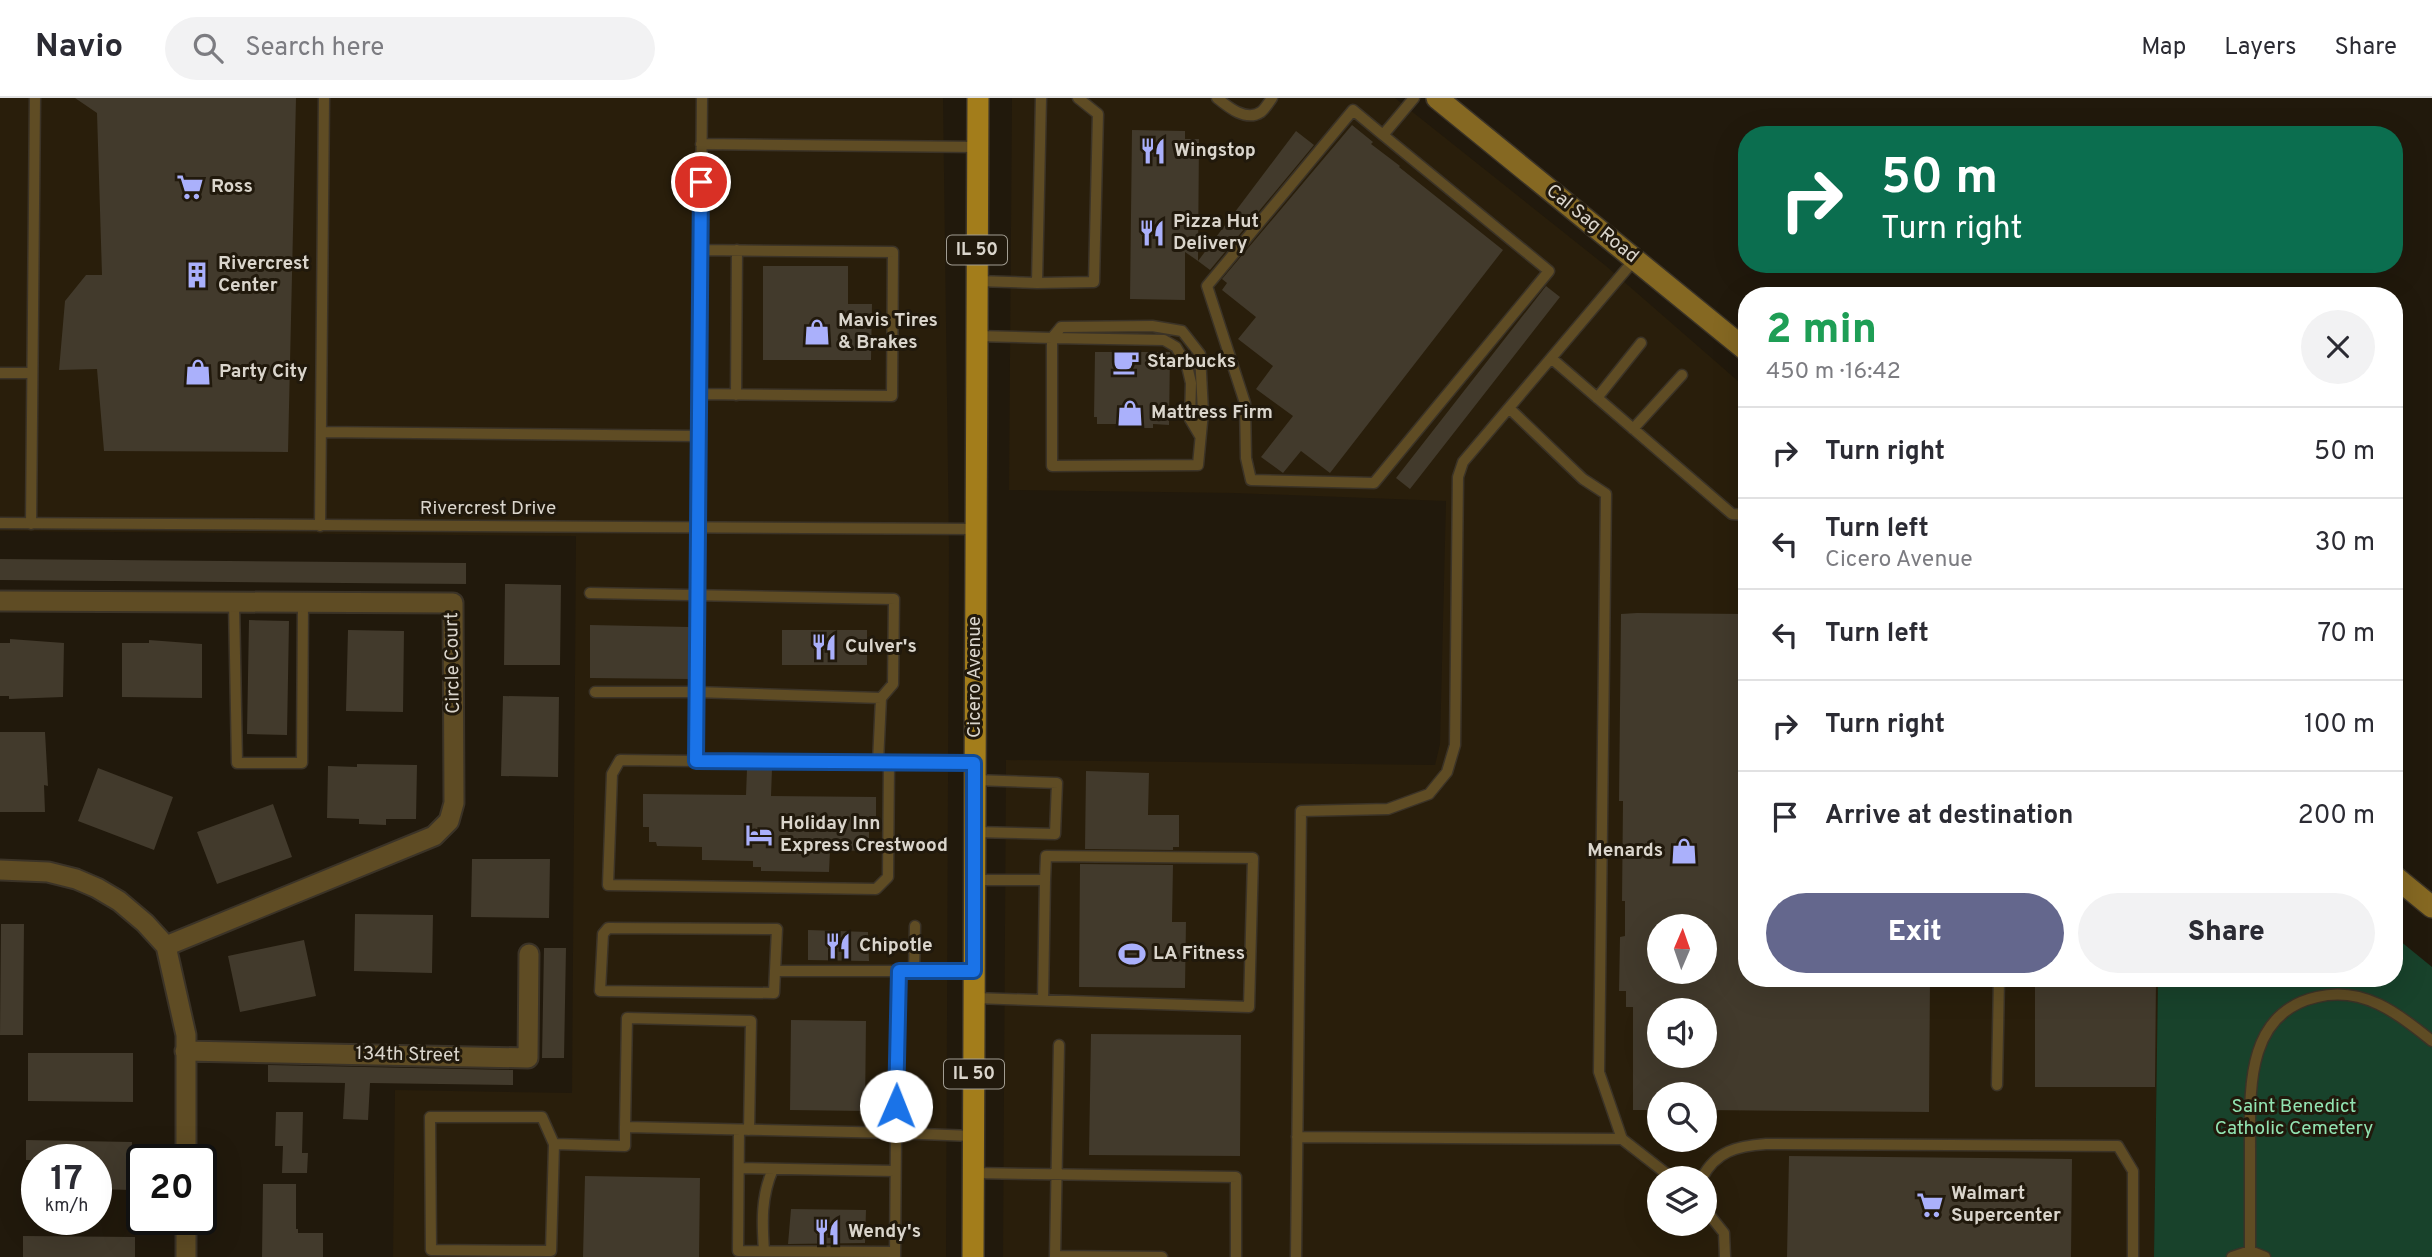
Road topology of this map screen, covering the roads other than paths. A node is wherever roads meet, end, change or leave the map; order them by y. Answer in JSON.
{"nodes":[{"id":1,"x":35,"y":98,"type":"edge"},
{"id":2,"x":324,"y":98,"type":"edge"},
{"id":3,"x":702,"y":98,"type":"edge"},
{"id":4,"x":978,"y":98,"type":"edge"},
{"id":5,"x":1041,"y":98,"type":"edge"},
{"id":6,"x":1078,"y":98,"type":"edge"},
{"id":7,"x":1272,"y":98,"type":"edge"},
{"id":8,"x":1414,"y":98,"type":"edge"},
{"id":9,"x":1437,"y":98,"type":"edge"},
{"id":10,"x":1224,"y":100,"type":"edge"},
{"id":11,"x":1383,"y":135,"type":"junction"},
{"id":12,"x":701,"y":144,"type":"junction"},
{"id":13,"x":977,"y":147,"type":"junction"},
{"id":14,"x":700,"y":250,"type":"junction"},
{"id":15,"x":737,"y":250,"type":"junction"},
{"id":16,"x":1635,"y":259,"type":"junction"},
{"id":17,"x":977,"y":281,"type":"junction"},
{"id":18,"x":1037,"y":283,"type":"junction"},
{"id":19,"x":976,"y":336,"type":"junction"},
{"id":20,"x":1052,"y":338,"type":"junction"},
{"id":21,"x":1641,"y":343,"type":"dead end"},
{"id":22,"x":1738,"y":343,"type":"edge"},
{"id":23,"x":1551,"y":358,"type":"junction"},
{"id":24,"x":0,"y":373,"type":"edge"},
{"id":25,"x":32,"y":373,"type":"junction"},
{"id":26,"x":1682,"y":375,"type":"dead end"},
{"id":27,"x":699,"y":394,"type":"junction"},
{"id":28,"x":736,"y":395,"type":"junction"},
{"id":29,"x":1597,"y":398,"type":"junction"},
{"id":30,"x":1508,"y":408,"type":"junction"},
{"id":31,"x":1633,"y":429,"type":"junction"},
{"id":32,"x":321,"y":432,"type":"junction"},
{"id":33,"x":699,"y":436,"type":"junction"},
{"id":34,"x":1200,"y":436,"type":"junction"},
{"id":35,"x":1738,"y":514,"type":"edge"},
{"id":36,"x":0,"y":523,"type":"edge"},
{"id":37,"x":31,"y":524,"type":"junction"},
{"id":38,"x":320,"y":526,"type":"junction"},
{"id":39,"x":698,"y":528,"type":"junction"},
{"id":40,"x":975,"y":529,"type":"junction"},
{"id":41,"x":590,"y":593,"type":"dead end"},
{"id":42,"x":697,"y":594,"type":"junction"},
{"id":43,"x":0,"y":601,"type":"edge"},
{"id":44,"x":234,"y":602,"type":"junction"},
{"id":45,"x":303,"y":602,"type":"junction"},
{"id":46,"x":595,"y":692,"type":"dead end"},
{"id":47,"x":696,"y":692,"type":"junction"},
{"id":48,"x":881,"y":698,"type":"junction"},
{"id":49,"x":696,"y":761,"type":"junction"},
{"id":50,"x":878,"y":762,"type":"junction"},
{"id":51,"x":890,"y":763,"type":"junction"},
{"id":52,"x":974,"y":772,"type":"junction"},
{"id":53,"x":974,"y":832,"type":"junction"},
{"id":54,"x":0,"y":870,"type":"edge"},
{"id":55,"x":974,"y":880,"type":"junction"},
{"id":56,"x":1045,"y":880,"type":"junction"},
{"id":57,"x":2403,"y":884,"type":"edge"},
{"id":58,"x":2432,"y":907,"type":"edge"},
{"id":59,"x":915,"y":926,"type":"dead end"},
{"id":60,"x":166,"y":946,"type":"junction"},
{"id":61,"x":529,"y":954,"type":"dead end"},
{"id":62,"x":775,"y":971,"type":"junction"},
{"id":63,"x":899,"y":971,"type":"junction"},
{"id":64,"x":914,"y":971,"type":"junction"},
{"id":65,"x":974,"y":971,"type":"junction"},
{"id":66,"x":1999,"y":987,"type":"edge"},
{"id":67,"x":974,"y":998,"type":"junction"},
{"id":68,"x":1043,"y":1000,"type":"junction"},
{"id":69,"x":2432,"y":1041,"type":"edge"},
{"id":70,"x":1059,"y":1045,"type":"dead end"},
{"id":71,"x":185,"y":1051,"type":"junction"},
{"id":72,"x":1997,"y":1085,"type":"dead end"},
{"id":73,"x":625,"y":1126,"type":"junction"},
{"id":74,"x":744,"y":1129,"type":"junction"},
{"id":75,"x":896,"y":1133,"type":"junction"},
{"id":76,"x":973,"y":1136,"type":"junction"},
{"id":77,"x":1297,"y":1137,"type":"junction"},
{"id":78,"x":1622,"y":1139,"type":"junction"},
{"id":79,"x":186,"y":1144,"type":"edge"},
{"id":80,"x":554,"y":1144,"type":"junction"},
{"id":81,"x":1657,"y":1166,"type":"edge"},
{"id":82,"x":1708,"y":1166,"type":"edge"},
{"id":83,"x":739,"y":1168,"type":"junction"},
{"id":84,"x":773,"y":1169,"type":"junction"},
{"id":85,"x":895,"y":1171,"type":"junction"},
{"id":86,"x":973,"y":1173,"type":"junction"},
{"id":87,"x":1057,"y":1174,"type":"junction"},
{"id":88,"x":1717,"y":1224,"type":"edge"},
{"id":89,"x":186,"y":1235,"type":"edge"},
{"id":90,"x":764,"y":1251,"type":"junction"},
{"id":91,"x":2250,"y":1251,"type":"junction"},
{"id":92,"x":895,"y":1255,"type":"edge"},
{"id":93,"x":186,"y":1257,"type":"edge"},
{"id":94,"x":973,"y":1257,"type":"edge"},
{"id":95,"x":1161,"y":1257,"type":"edge"},
{"id":96,"x":1236,"y":1257,"type":"edge"},
{"id":97,"x":1296,"y":1257,"type":"edge"},
{"id":98,"x":1725,"y":1257,"type":"edge"},
{"id":99,"x":2133,"y":1257,"type":"edge"},
{"id":100,"x":2232,"y":1257,"type":"edge"},
{"id":101,"x":2265,"y":1257,"type":"edge"}],
"edges":[{"from":1,"to":25,"type":"lane"},
{"from":2,"to":32,"type":"lane"},
{"from":3,"to":12,"type":"lane"},
{"from":4,"to":13,"type":"main road","name":"Cicero Avenue","number":"IL 50"},
{"from":5,"to":18,"type":"lane"},
{"from":6,"to":18,"type":"lane"},
{"from":7,"to":10,"type":"lane"},
{"from":8,"to":11,"type":"lane"},
{"from":9,"to":16,"type":"street","name":"Cal Sag Road"},
{"from":11,"to":11,"type":"lane"},
{"from":12,"to":13,"type":"lane"},
{"from":12,"to":14,"type":"lane"},
{"from":13,"to":17,"type":"main road","name":"Cicero Avenue","number":"IL 50"},
{"from":14,"to":15,"type":"lane"},
{"from":14,"to":27,"type":"lane"},
{"from":15,"to":28,"type":"lane"},
{"from":15,"to":28,"type":"lane"},
{"from":16,"to":22,"type":"street","name":"Cal Sag Road"},
{"from":16,"to":23,"type":"lane"},
{"from":17,"to":18,"type":"lane"},
{"from":17,"to":19,"type":"main road","name":"Cicero Avenue","number":"IL 50"},
{"from":19,"to":20,"type":"lane"},
{"from":19,"to":40,"type":"main road","name":"Cicero Avenue","number":"IL 50"},
{"from":20,"to":34,"type":"lane"},
{"from":20,"to":34,"type":"lane"},
{"from":20,"to":34,"type":"lane"},
{"from":21,"to":29,"type":"lane"},
{"from":23,"to":29,"type":"lane"},
{"from":23,"to":30,"type":"lane"},
{"from":24,"to":25,"type":"lane"},
{"from":25,"to":37,"type":"lane"},
{"from":26,"to":31,"type":"lane"},
{"from":27,"to":28,"type":"lane"},
{"from":27,"to":33,"type":"lane"},
{"from":29,"to":31,"type":"lane"},
{"from":30,"to":77,"type":"lane"},
{"from":30,"to":78,"type":"lane"},
{"from":31,"to":35,"type":"lane"},
{"from":32,"to":33,"type":"lane"},
{"from":32,"to":38,"type":"lane"},
{"from":33,"to":39,"type":"lane"},
{"from":36,"to":37,"type":"lane","name":"Rivercrest Drive"},
{"from":37,"to":38,"type":"lane","name":"Rivercrest Drive"},
{"from":38,"to":39,"type":"lane","name":"Rivercrest Drive"},
{"from":39,"to":40,"type":"lane","name":"Rivercrest Drive"},
{"from":39,"to":42,"type":"lane"},
{"from":40,"to":52,"type":"main road","name":"Cicero Avenue","number":"IL 50"},
{"from":41,"to":42,"type":"lane"},
{"from":42,"to":47,"type":"lane"},
{"from":42,"to":48,"type":"lane"},
{"from":43,"to":44,"type":"street","name":"Circle Court"},
{"from":44,"to":45,"type":"street","name":"Circle Court"},
{"from":44,"to":45,"type":"lane"},
{"from":45,"to":60,"type":"street","name":"Circle Court"},
{"from":46,"to":47,"type":"lane"},
{"from":47,"to":48,"type":"lane"},
{"from":47,"to":49,"type":"lane"},
{"from":48,"to":50,"type":"lane"},
{"from":49,"to":50,"type":"lane"},
{"from":49,"to":51,"type":"lane"},
{"from":50,"to":51,"type":"lane"},
{"from":51,"to":52,"type":"lane"},
{"from":52,"to":53,"type":"main road","name":"Cicero Avenue","number":"IL 50"},
{"from":52,"to":53,"type":"lane"},
{"from":53,"to":55,"type":"main road","name":"Cicero Avenue","number":"IL 50"},
{"from":54,"to":60,"type":"street"},
{"from":55,"to":56,"type":"lane"},
{"from":55,"to":65,"type":"main road","name":"Cicero Avenue","number":"IL 50"},
{"from":56,"to":68,"type":"lane"},
{"from":56,"to":68,"type":"lane"},
{"from":57,"to":58,"type":"street"},
{"from":59,"to":64,"type":"lane"},
{"from":60,"to":71,"type":"street"},
{"from":61,"to":71,"type":"street","name":"134th Street"},
{"from":62,"to":62,"type":"lane"},
{"from":62,"to":63,"type":"lane"},
{"from":63,"to":64,"type":"lane"},
{"from":63,"to":75,"type":"lane"},
{"from":64,"to":65,"type":"lane"},
{"from":65,"to":67,"type":"main road","name":"Cicero Avenue","number":"IL 50"},
{"from":66,"to":72,"type":"lane"},
{"from":67,"to":68,"type":"lane"},
{"from":67,"to":76,"type":"main road","name":"Cicero Avenue","number":"IL 50"},
{"from":69,"to":91,"type":"lane"},
{"from":70,"to":87,"type":"lane"},
{"from":71,"to":79,"type":"street"},
{"from":73,"to":74,"type":"lane"},
{"from":73,"to":74,"type":"lane"},
{"from":73,"to":80,"type":"lane"},
{"from":74,"to":75,"type":"lane"},
{"from":74,"to":83,"type":"lane"},
{"from":75,"to":76,"type":"lane"},
{"from":75,"to":85,"type":"lane"},
{"from":76,"to":86,"type":"main road","name":"Cicero Avenue","number":"IL 50"},
{"from":77,"to":78,"type":"lane"},
{"from":77,"to":97,"type":"lane"},
{"from":78,"to":81,"type":"lane"},
{"from":80,"to":80,"type":"lane"},
{"from":82,"to":99,"type":"lane"},
{"from":83,"to":84,"type":"lane"},
{"from":83,"to":90,"type":"lane"},
{"from":84,"to":85,"type":"lane"},
{"from":84,"to":90,"type":"lane"},
{"from":85,"to":92,"type":"lane"},
{"from":86,"to":87,"type":"lane"},
{"from":86,"to":94,"type":"main road","name":"Cicero Avenue","number":"IL 50"},
{"from":87,"to":95,"type":"lane"},
{"from":87,"to":96,"type":"lane"},
{"from":88,"to":98,"type":"lane"},
{"from":89,"to":93,"type":"street"},
{"from":90,"to":92,"type":"lane"},
{"from":91,"to":100,"type":"lane"},
{"from":91,"to":101,"type":"lane"}]}
